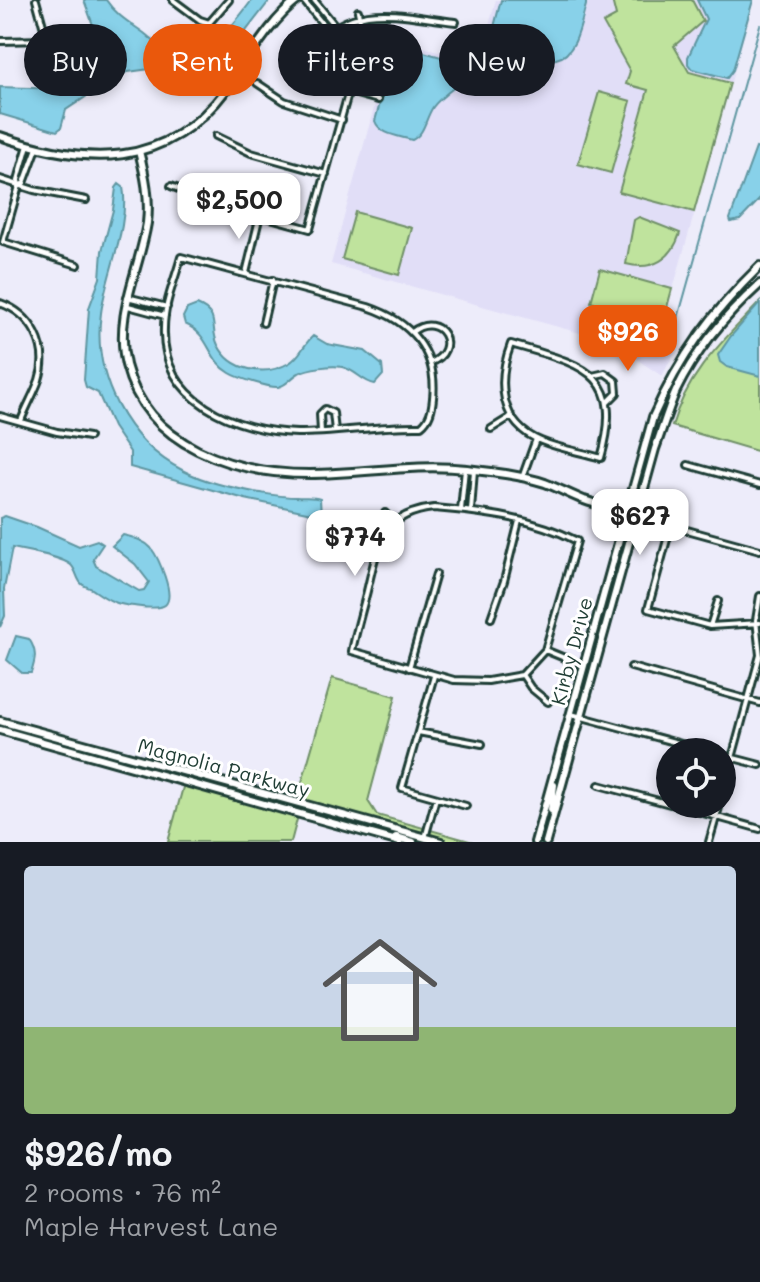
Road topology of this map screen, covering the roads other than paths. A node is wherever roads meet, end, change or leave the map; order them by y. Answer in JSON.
{"nodes":[{"id":1,"x":36,"y":0,"type":"edge"},
{"id":2,"x":173,"y":0,"type":"edge"},
{"id":3,"x":229,"y":0,"type":"edge"},
{"id":4,"x":300,"y":0,"type":"edge"},
{"id":5,"x":314,"y":0,"type":"edge"},
{"id":6,"x":358,"y":11,"type":"junction"},
{"id":7,"x":456,"y":22,"type":"dead end"},
{"id":8,"x":333,"y":23,"type":"joint"},
{"id":9,"x":322,"y":24,"type":"edge"},
{"id":10,"x":361,"y":24,"type":"edge"},
{"id":11,"x":0,"y":41,"type":"edge"},
{"id":12,"x":262,"y":86,"type":"edge"},
{"id":13,"x":348,"y":96,"type":"edge"},
{"id":14,"x":364,"y":96,"type":"edge"},
{"id":15,"x":378,"y":100,"type":"dead end"},
{"id":16,"x":342,"y":120,"type":"junction"},
{"id":17,"x":0,"y":136,"type":"edge"},
{"id":18,"x":216,"y":136,"type":"dead end"},
{"id":19,"x":28,"y":145,"type":"junction"},
{"id":20,"x":37,"y":148,"type":"junction"},
{"id":21,"x":139,"y":151,"type":"junction"},
{"id":22,"x":326,"y":174,"type":"junction"},
{"id":23,"x":0,"y":179,"type":"edge"},
{"id":24,"x":19,"y":186,"type":"junction"},
{"id":25,"x":171,"y":186,"type":"dead end"},
{"id":26,"x":86,"y":200,"type":"dead end"},
{"id":27,"x":260,"y":215,"type":"junction"},
{"id":28,"x":1,"y":243,"type":"edge"},
{"id":29,"x":78,"y":265,"type":"dead end"},
{"id":30,"x":760,"y":266,"type":"edge"},
{"id":31,"x":246,"y":273,"type":"junction"},
{"id":32,"x":273,"y":280,"type":"junction"},
{"id":33,"x":760,"y":284,"type":"edge"},
{"id":34,"x":126,"y":301,"type":"junction"},
{"id":35,"x":0,"y":303,"type":"edge"},
{"id":36,"x":167,"y":307,"type":"junction"},
{"id":37,"x":165,"y":316,"type":"junction"},
{"id":38,"x":263,"y":323,"type":"dead end"},
{"id":39,"x":412,"y":332,"type":"junction"},
{"id":40,"x":680,"y":362,"type":"junction"},
{"id":41,"x":430,"y":363,"type":"junction"},
{"id":42,"x":689,"y":368,"type":"junction"},
{"id":43,"x":592,"y":376,"type":"junction"},
{"id":44,"x":608,"y":402,"type":"junction"},
{"id":45,"x":0,"y":416,"type":"edge"},
{"id":46,"x":512,"y":416,"type":"junction"},
{"id":47,"x":21,"y":421,"type":"junction"},
{"id":48,"x":491,"y":429,"type":"dead end"},
{"id":49,"x":335,"y":431,"type":"junction"},
{"id":50,"x":321,"y":432,"type":"junction"},
{"id":51,"x":89,"y":437,"type":"dead end"},
{"id":52,"x":536,"y":439,"type":"junction"},
{"id":53,"x":688,"y":465,"type":"dead end"},
{"id":54,"x":465,"y":469,"type":"junction"},
{"id":55,"x":474,"y":470,"type":"junction"},
{"id":56,"x":522,"y":478,"type":"junction"},
{"id":57,"x":760,"y":485,"type":"edge"},
{"id":58,"x":461,"y":510,"type":"junction"},
{"id":59,"x":471,"y":511,"type":"junction"},
{"id":60,"x":625,"y":512,"type":"junction"},
{"id":61,"x":385,"y":513,"type":"dead end"},
{"id":62,"x":636,"y":516,"type":"junction"},
{"id":63,"x":519,"y":521,"type":"junction"},
{"id":64,"x":394,"y":522,"type":"junction"},
{"id":65,"x":671,"y":525,"type":"junction"},
{"id":66,"x":760,"y":550,"type":"edge"},
{"id":67,"x":436,"y":574,"type":"dead end"},
{"id":68,"x":760,"y":596,"type":"edge"},
{"id":69,"x":718,"y":601,"type":"dead end"},
{"id":70,"x":491,"y":618,"type":"dead end"},
{"id":71,"x":758,"y":623,"type":"edge"},
{"id":72,"x":710,"y":626,"type":"junction"},
{"id":73,"x":545,"y":650,"type":"junction"},
{"id":74,"x":760,"y":655,"type":"edge"},
{"id":75,"x":584,"y":666,"type":"junction"},
{"id":76,"x":631,"y":667,"type":"dead end"},
{"id":77,"x":409,"y":668,"type":"junction"},
{"id":78,"x":522,"y":675,"type":"junction"},
{"id":79,"x":434,"y":676,"type":"junction"},
{"id":80,"x":748,"y":700,"type":"junction"},
{"id":81,"x":548,"y":702,"type":"dead end"},
{"id":82,"x":760,"y":703,"type":"edge"},
{"id":83,"x":570,"y":714,"type":"junction"},
{"id":84,"x":580,"y":716,"type":"junction"},
{"id":85,"x":0,"y":721,"type":"edge"},
{"id":86,"x":0,"y":730,"type":"edge"},
{"id":87,"x":418,"y":732,"type":"junction"},
{"id":88,"x":660,"y":738,"type":"edge"},
{"id":89,"x":482,"y":744,"type":"dead end"},
{"id":90,"x":736,"y":744,"type":"edge"},
{"id":91,"x":736,"y":759,"type":"edge"},
{"id":92,"x":760,"y":765,"type":"edge"},
{"id":93,"x":133,"y":767,"type":"junction"},
{"id":94,"x":555,"y":770,"type":"junction"},
{"id":95,"x":183,"y":773,"type":"junction"},
{"id":96,"x":599,"y":785,"type":"dead end"},
{"id":97,"x":436,"y":798,"type":"junction"},
{"id":98,"x":656,"y":800,"type":"edge"},
{"id":99,"x":466,"y":806,"type":"dead end"},
{"id":100,"x":554,"y":812,"type":"junction"},
{"id":101,"x":543,"y":814,"type":"junction"},
{"id":102,"x":715,"y":818,"type":"edge"},
{"id":103,"x":723,"y":818,"type":"edge"},
{"id":104,"x":760,"y":829,"type":"edge"},
{"id":105,"x":366,"y":832,"type":"junction"},
{"id":106,"x":424,"y":840,"type":"edge"},
{"id":107,"x":400,"y":842,"type":"edge"},
{"id":108,"x":413,"y":842,"type":"edge"},
{"id":109,"x":441,"y":842,"type":"edge"},
{"id":110,"x":535,"y":842,"type":"edge"},
{"id":111,"x":545,"y":842,"type":"edge"},
{"id":112,"x":709,"y":842,"type":"edge"}],
"edges":[{"from":1,"to":11,"type":"street"},
{"from":2,"to":3,"type":"street"},
{"from":4,"to":9,"type":"street"},
{"from":4,"to":21,"type":"main road"},
{"from":5,"to":8,"type":"street"},
{"from":6,"to":7,"type":"street"},
{"from":6,"to":8,"type":"street"},
{"from":6,"to":10,"type":"street"},
{"from":12,"to":16,"type":"street"},
{"from":13,"to":16,"type":"street"},
{"from":14,"to":15,"type":"street"},
{"from":16,"to":22,"type":"street"},
{"from":17,"to":19,"type":"main road"},
{"from":18,"to":22,"type":"street"},
{"from":19,"to":20,"type":"main road"},
{"from":19,"to":24,"type":"street"},
{"from":20,"to":21,"type":"main road"},
{"from":20,"to":24,"type":"street"},
{"from":21,"to":34,"type":"main road"},
{"from":22,"to":27,"type":"street"},
{"from":23,"to":24,"type":"street"},
{"from":24,"to":26,"type":"street"},
{"from":24,"to":28,"type":"street"},
{"from":25,"to":27,"type":"street"},
{"from":27,"to":31,"type":"street"},
{"from":28,"to":29,"type":"street"},
{"from":30,"to":40,"type":"main road","name":"Kirby Drive"},
{"from":31,"to":32,"type":"street"},
{"from":31,"to":36,"type":"street"},
{"from":32,"to":38,"type":"street"},
{"from":32,"to":39,"type":"street"},
{"from":33,"to":42,"type":"main road","name":"Kirby Drive"},
{"from":34,"to":36,"type":"street"},
{"from":34,"to":37,"type":"street"},
{"from":34,"to":54,"type":"main road"},
{"from":35,"to":47,"type":"street"},
{"from":36,"to":37,"type":"street"},
{"from":37,"to":50,"type":"street"},
{"from":39,"to":41,"type":"street"},
{"from":39,"to":41,"type":"street"},
{"from":40,"to":42,"type":"main road"},
{"from":40,"to":60,"type":"main road","name":"Kirby Drive"},
{"from":41,"to":49,"type":"street"},
{"from":42,"to":62,"type":"main road","name":"Kirby Drive"},
{"from":43,"to":44,"type":"street"},
{"from":43,"to":44,"type":"street"},
{"from":43,"to":46,"type":"street"},
{"from":44,"to":52,"type":"street"},
{"from":45,"to":47,"type":"street"},
{"from":46,"to":48,"type":"street"},
{"from":46,"to":52,"type":"street"},
{"from":47,"to":51,"type":"street"},
{"from":49,"to":50,"type":"street"},
{"from":49,"to":50,"type":"street"},
{"from":52,"to":56,"type":"street"},
{"from":53,"to":57,"type":"street"},
{"from":54,"to":55,"type":"main road"},
{"from":54,"to":58,"type":"street"},
{"from":55,"to":56,"type":"main road"},
{"from":55,"to":59,"type":"street"},
{"from":56,"to":60,"type":"main road"},
{"from":58,"to":59,"type":"street"},
{"from":58,"to":64,"type":"street"},
{"from":59,"to":63,"type":"street"},
{"from":60,"to":62,"type":"main road"},
{"from":60,"to":75,"type":"main road","name":"Kirby Drive"},
{"from":61,"to":64,"type":"street"},
{"from":62,"to":65,"type":"street"},
{"from":62,"to":84,"type":"main road","name":"Kirby Drive"},
{"from":63,"to":70,"type":"street"},
{"from":63,"to":73,"type":"street"},
{"from":64,"to":77,"type":"street"},
{"from":65,"to":66,"type":"street"},
{"from":65,"to":72,"type":"street"},
{"from":67,"to":77,"type":"street"},
{"from":68,"to":71,"type":"street"},
{"from":69,"to":72,"type":"street"},
{"from":71,"to":72,"type":"street"},
{"from":71,"to":74,"type":"street"},
{"from":73,"to":75,"type":"street"},
{"from":73,"to":78,"type":"street"},
{"from":74,"to":80,"type":"street"},
{"from":75,"to":83,"type":"main road","name":"Kirby Drive"},
{"from":76,"to":80,"type":"street"},
{"from":77,"to":79,"type":"street"},
{"from":78,"to":79,"type":"street"},
{"from":78,"to":81,"type":"street"},
{"from":79,"to":87,"type":"street"},
{"from":80,"to":82,"type":"street"},
{"from":80,"to":90,"type":"street"},
{"from":83,"to":84,"type":"street"},
{"from":83,"to":94,"type":"main road","name":"Kirby Drive"},
{"from":84,"to":88,"type":"street"},
{"from":84,"to":100,"type":"main road","name":"Kirby Drive"},
{"from":85,"to":95,"type":"main road","name":"Magnolia Parkway"},
{"from":86,"to":93,"type":"main road","name":"Magnolia Parkway"},
{"from":87,"to":89,"type":"street"},
{"from":87,"to":97,"type":"street"},
{"from":91,"to":92,"type":"street"},
{"from":93,"to":95,"type":"main road"},
{"from":93,"to":105,"type":"main road","name":"Magnolia Parkway"},
{"from":94,"to":100,"type":"main road"},
{"from":94,"to":101,"type":"main road","name":"Kirby Drive"},
{"from":95,"to":106,"type":"main road","name":"Magnolia Parkway"},
{"from":96,"to":98,"type":"street"},
{"from":97,"to":99,"type":"street"},
{"from":97,"to":106,"type":"street"},
{"from":100,"to":111,"type":"main road","name":"Kirby Drive"},
{"from":101,"to":110,"type":"main road","name":"Kirby Drive"},
{"from":101,"to":111,"type":"main road"},
{"from":102,"to":112,"type":"street"},
{"from":103,"to":104,"type":"street"},
{"from":105,"to":107,"type":"main road","name":"Magnolia Parkway"},
{"from":105,"to":108,"type":"main road"},
{"from":106,"to":109,"type":"main road","name":"Magnolia Parkway"}]}
